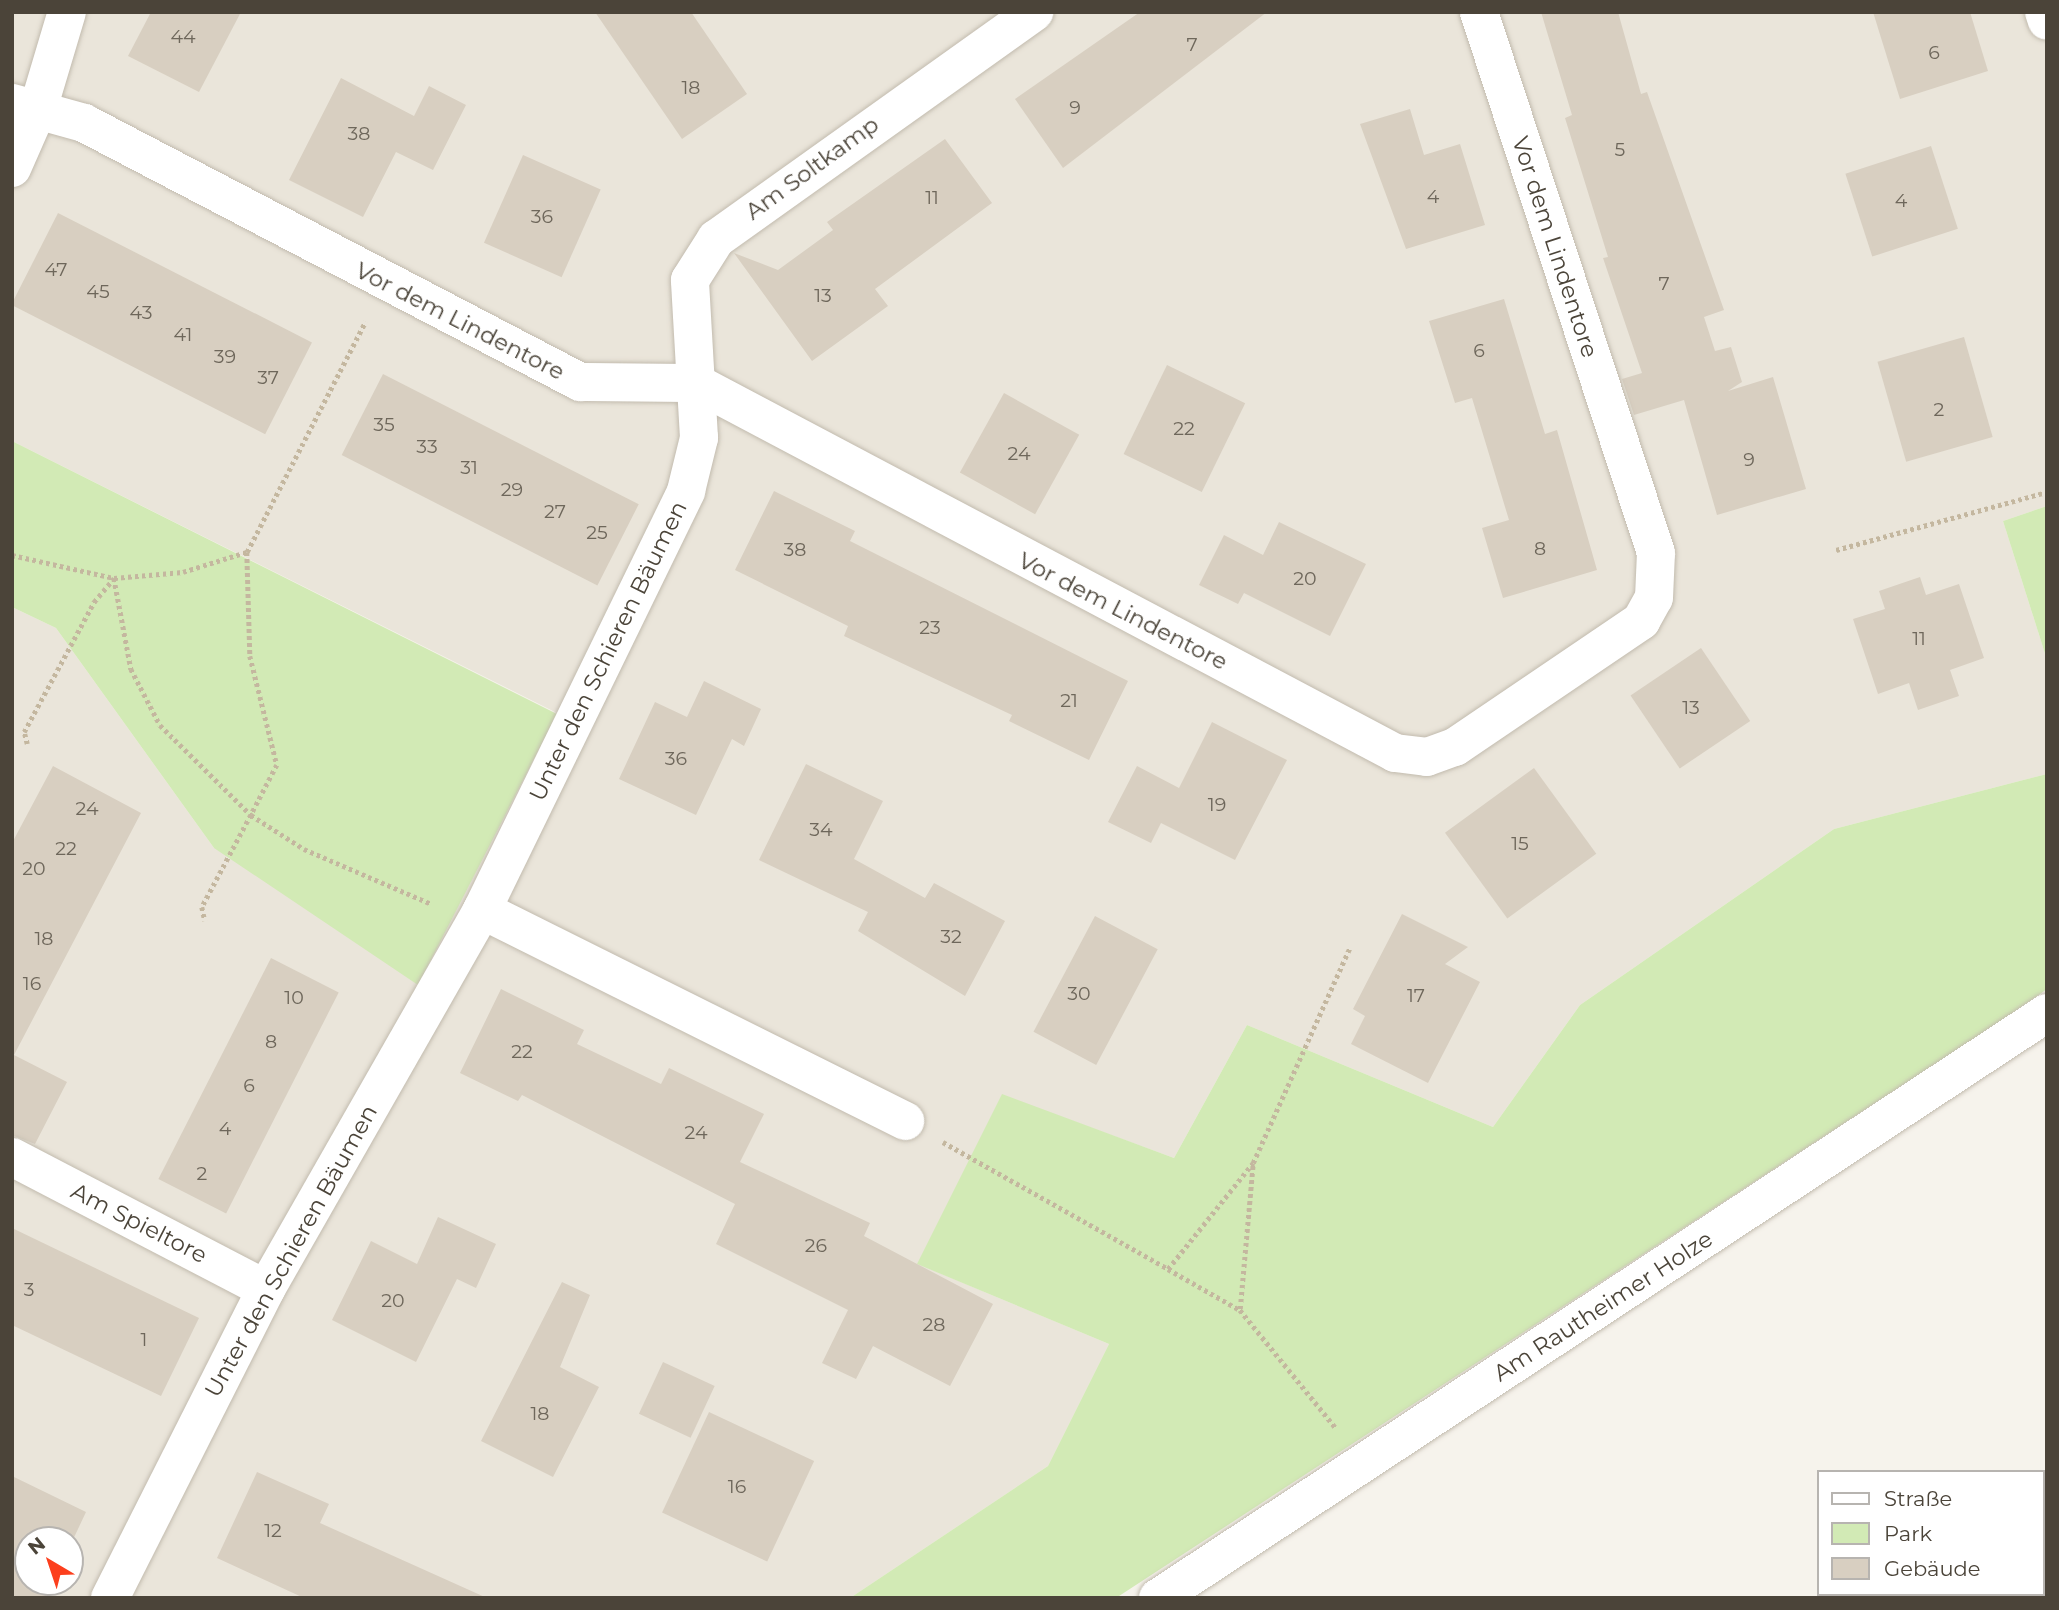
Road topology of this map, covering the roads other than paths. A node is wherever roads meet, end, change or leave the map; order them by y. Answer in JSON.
{"nodes":[{"id":1,"x":67,"y":12,"type":"edge"},
{"id":2,"x":1034,"y":12,"type":"edge"},
{"id":3,"x":1479,"y":12,"type":"edge"},
{"id":4,"x":2044,"y":12,"type":"edge"},
{"id":5,"x":2047,"y":21,"type":"edge"},
{"id":6,"x":25,"y":106,"type":"edge"},
{"id":7,"x":12,"y":168,"type":"edge"},
{"id":8,"x":696,"y":383,"type":"junction"},
{"id":9,"x":482,"y":909,"type":"junction"},
{"id":10,"x":2047,"y":1013,"type":"edge"},
{"id":11,"x":905,"y":1121,"type":"road end"},
{"id":12,"x":12,"y":1157,"type":"edge"},
{"id":13,"x":266,"y":1289,"type":"junction"},
{"id":14,"x":110,"y":1598,"type":"edge"},
{"id":15,"x":1158,"y":1598,"type":"edge"}],
"edges":[{"from":1,"to":6,"type":"street"},
{"from":2,"to":8,"type":"street","name":"Am Soltkamp"},
{"from":3,"to":8,"type":"street","name":"Vor dem Lindentore"},
{"from":4,"to":5,"type":"street"},
{"from":6,"to":7,"type":"street"},
{"from":6,"to":8,"type":"street","name":"Vor dem Lindentore"},
{"from":8,"to":9,"type":"street","name":"Unter den Schieren Bäumen"},
{"from":9,"to":11,"type":"street"},
{"from":9,"to":13,"type":"street","name":"Unter den Schieren Bäumen"},
{"from":10,"to":15,"type":"street","name":"Am Rautheimer Holze"},
{"from":12,"to":13,"type":"street","name":"Am Spieltore"},
{"from":13,"to":14,"type":"street","name":"Unter den Schieren Bäumen"}]}
